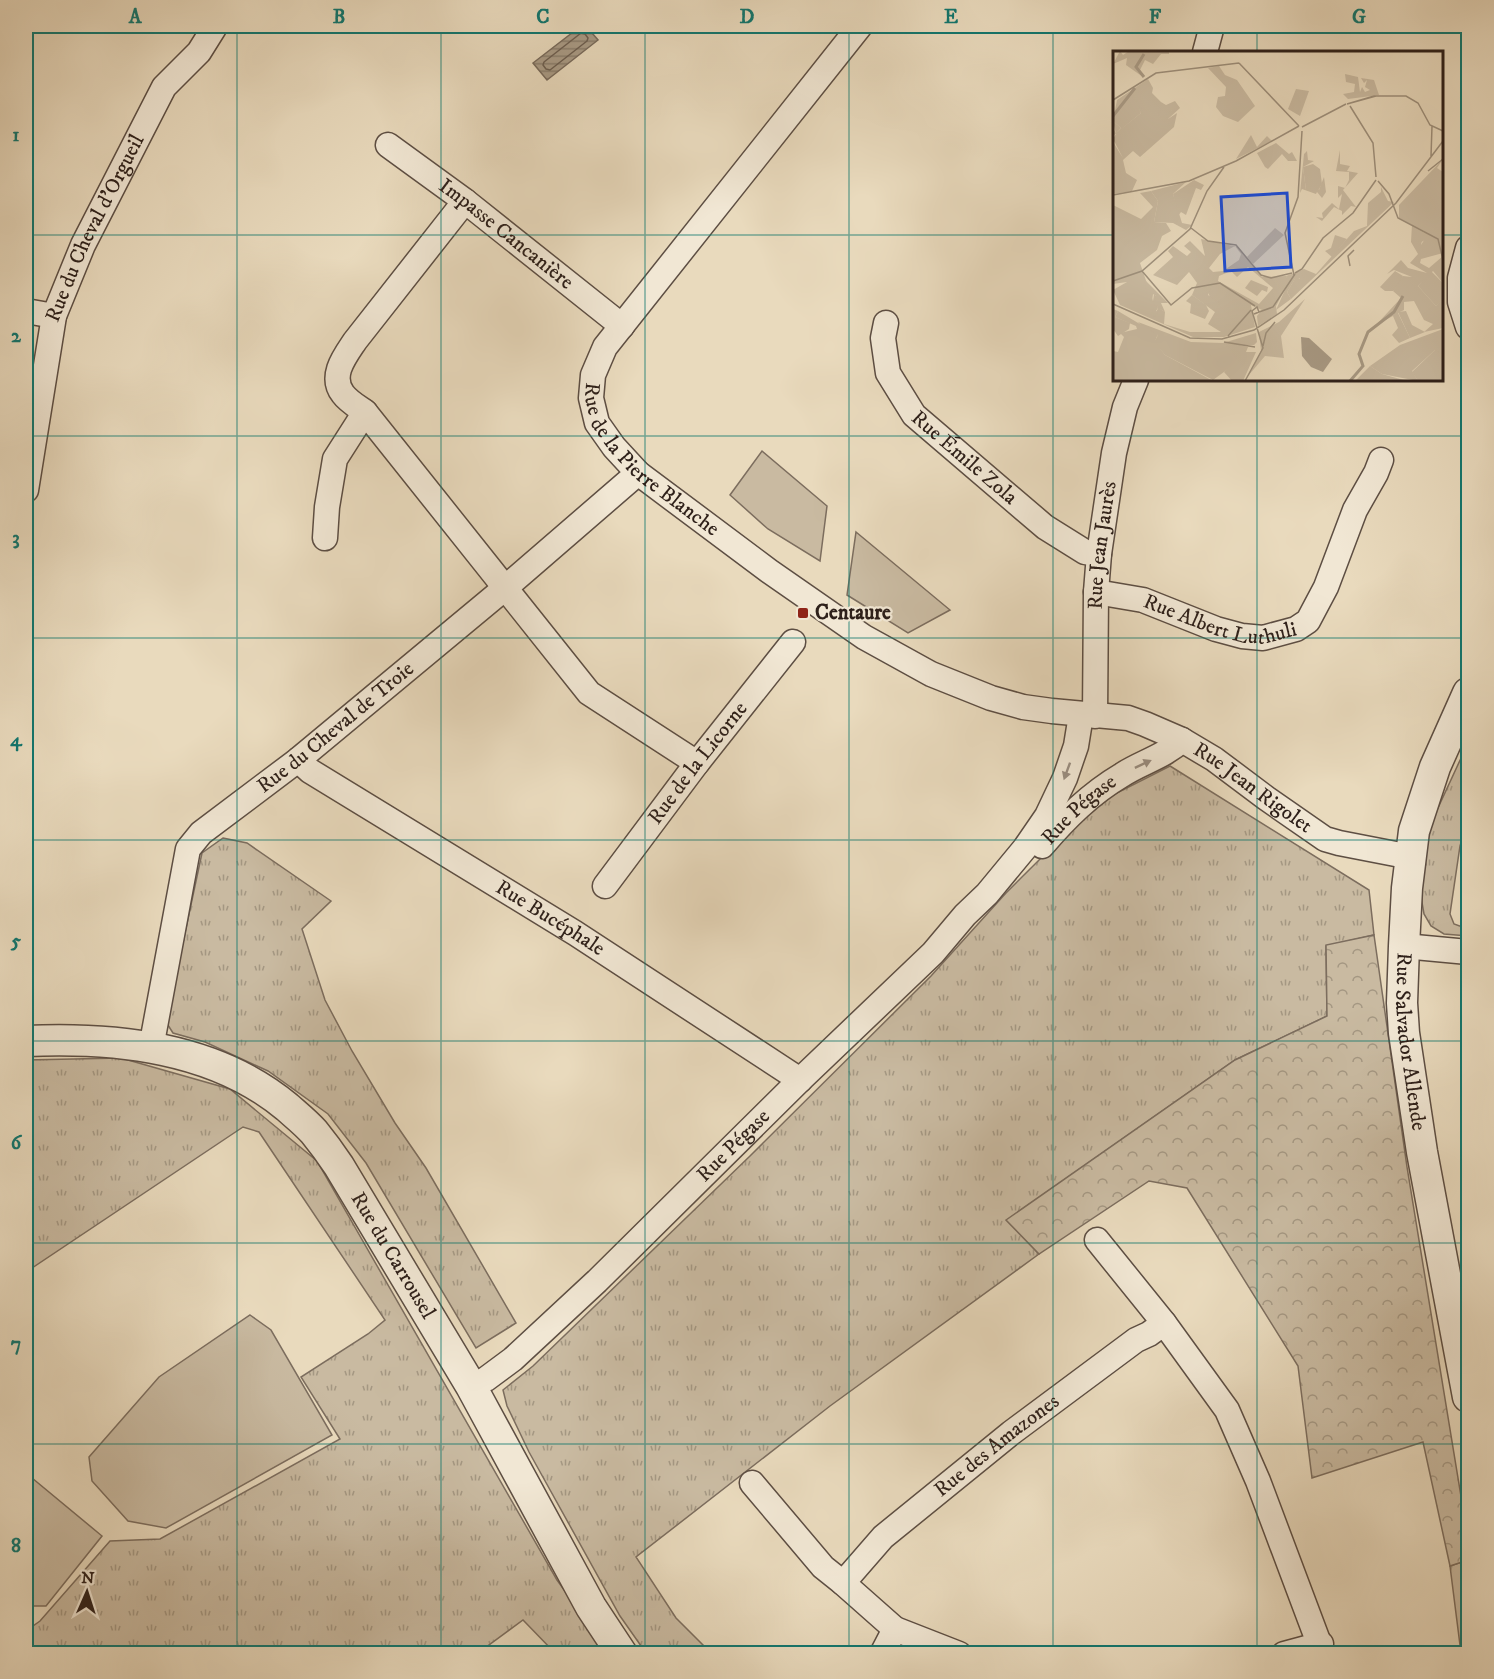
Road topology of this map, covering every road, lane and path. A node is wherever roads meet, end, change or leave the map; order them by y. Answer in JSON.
{"nodes":[{"id":1,"x":213,"y":26,"type":"edge"},
{"id":2,"x":861,"y":26,"type":"edge"},
{"id":3,"x":1212,"y":26,"type":"edge"},
{"id":4,"x":1205,"y":51,"type":"edge"},
{"id":5,"x":388,"y":145,"type":"dead end"},
{"id":6,"x":465,"y":201,"type":"junction"},
{"id":7,"x":1468,"y":248,"type":"edge"},
{"id":8,"x":26,"y":311,"type":"edge"},
{"id":9,"x":54,"y":316,"type":"junction"},
{"id":10,"x":886,"y":323,"type":"dead end"},
{"id":11,"x":622,"y":326,"type":"junction"},
{"id":12,"x":1468,"y":327,"type":"edge"},
{"id":13,"x":1136,"y":381,"type":"edge"},
{"id":14,"x":365,"y":412,"type":"junction"},
{"id":15,"x":1381,"y":460,"type":"dead end"},
{"id":16,"x":638,"y":474,"type":"junction"},
{"id":17,"x":26,"y":490,"type":"edge"},
{"id":18,"x":325,"y":538,"type":"dead end"},
{"id":19,"x":1098,"y":554,"type":"junction"},
{"id":20,"x":505,"y":588,"type":"junction"},
{"id":21,"x":1096,"y":592,"type":"junction"},
{"id":22,"x":793,"y":642,"type":"dead end"},
{"id":23,"x":1468,"y":693,"type":"edge"},
{"id":24,"x":1088,"y":715,"type":"junction"},
{"id":25,"x":1182,"y":740,"type":"junction"},
{"id":26,"x":298,"y":760,"type":"junction"},
{"id":27,"x":697,"y":763,"type":"junction"},
{"id":28,"x":1411,"y":857,"type":"junction"},
{"id":29,"x":605,"y":886,"type":"dead end"},
{"id":30,"x":987,"y":894,"type":"junction"},
{"id":31,"x":1404,"y":946,"type":"junction"},
{"id":32,"x":1468,"y":952,"type":"edge"},
{"id":33,"x":26,"y":1041,"type":"edge"},
{"id":34,"x":151,"y":1048,"type":"junction"},
{"id":35,"x":800,"y":1080,"type":"junction"},
{"id":36,"x":1097,"y":1240,"type":"dead end"},
{"id":37,"x":1164,"y":1323,"type":"junction"},
{"id":38,"x":471,"y":1386,"type":"junction"},
{"id":39,"x":1468,"y":1397,"type":"edge"},
{"id":40,"x":752,"y":1483,"type":"dead end"},
{"id":41,"x":843,"y":1583,"type":"junction"},
{"id":42,"x":895,"y":1629,"type":"junction"},
{"id":43,"x":1322,"y":1649,"type":"edge"},
{"id":44,"x":622,"y":1653,"type":"edge"},
{"id":45,"x":882,"y":1653,"type":"edge"},
{"id":46,"x":959,"y":1653,"type":"edge"},
{"id":47,"x":1284,"y":1653,"type":"edge"}],
"edges":[{"from":1,"to":9,"type":"street","name":"Rue du Cheval d'Orgueil"},
{"from":2,"to":11,"type":"street","name":"Rue de la Pierre Blanche"},
{"from":3,"to":4,"type":"street"},
{"from":5,"to":6,"type":"street","name":"Impasse Cancanière"},
{"from":6,"to":11,"type":"street","name":"Impasse Cancanière"},
{"from":6,"to":14,"type":"street"},
{"from":7,"to":12,"type":"street"},
{"from":8,"to":9,"type":"street"},
{"from":9,"to":17,"type":"street","name":"Rue du Cheval d'Orgueil"},
{"from":10,"to":19,"type":"street","name":"Rue Émile Zola"},
{"from":11,"to":16,"type":"street","name":"Rue de la Pierre Blanche"},
{"from":13,"to":19,"type":"street","name":"Rue Jean Jaurès"},
{"from":14,"to":18,"type":"street"},
{"from":14,"to":20,"type":"street"},
{"from":15,"to":21,"type":"street","name":"Rue Albert Luthuli"},
{"from":16,"to":20,"type":"street","name":"Rue du Cheval de Troie"},
{"from":16,"to":24,"type":"street","name":"Rue de la Pierre Blanche"},
{"from":19,"to":21,"type":"street","name":"Rue Jean Jaurès"},
{"from":20,"to":26,"type":"street","name":"Rue du Cheval de Troie"},
{"from":20,"to":27,"type":"street"},
{"from":21,"to":24,"type":"street","name":"Rue Jean Jaurès"},
{"from":22,"to":27,"type":"street","name":"Rue de la Licorne"},
{"from":23,"to":28,"type":"street","name":"Rue Salvador Allende"},
{"from":24,"to":25,"type":"street","name":"Rue Jean Rigolet"},
{"from":24,"to":30,"type":"street","name":"Rue Pégase","one_way":true},
{"from":25,"to":28,"type":"street","name":"Rue Jean Rigolet"},
{"from":30,"to":25,"type":"street","name":"Rue Pégase","one_way":true},
{"from":26,"to":34,"type":"street","name":"Rue du Cheval de Troie"},
{"from":26,"to":35,"type":"street","name":"Rue Bucéphale"},
{"from":27,"to":29,"type":"street","name":"Rue de la Licorne"},
{"from":28,"to":31,"type":"street","name":"Rue Salvador Allende"},
{"from":30,"to":35,"type":"street","name":"Rue Pégase"},
{"from":31,"to":32,"type":"street"},
{"from":31,"to":39,"type":"street","name":"Rue Salvador Allende"},
{"from":33,"to":34,"type":"street","name":"Rue du Carrousel"},
{"from":34,"to":38,"type":"street","name":"Rue du Carrousel"},
{"from":35,"to":38,"type":"street","name":"Rue Pégase"},
{"from":36,"to":37,"type":"street"},
{"from":37,"to":41,"type":"street","name":"Rue des Amazones"},
{"from":37,"to":43,"type":"street"},
{"from":38,"to":44,"type":"street","name":"Rue du Carrousel"},
{"from":40,"to":41,"type":"street"},
{"from":41,"to":42,"type":"street"},
{"from":42,"to":45,"type":"street"},
{"from":42,"to":46,"type":"street"},
{"from":43,"to":47,"type":"street"}]}
